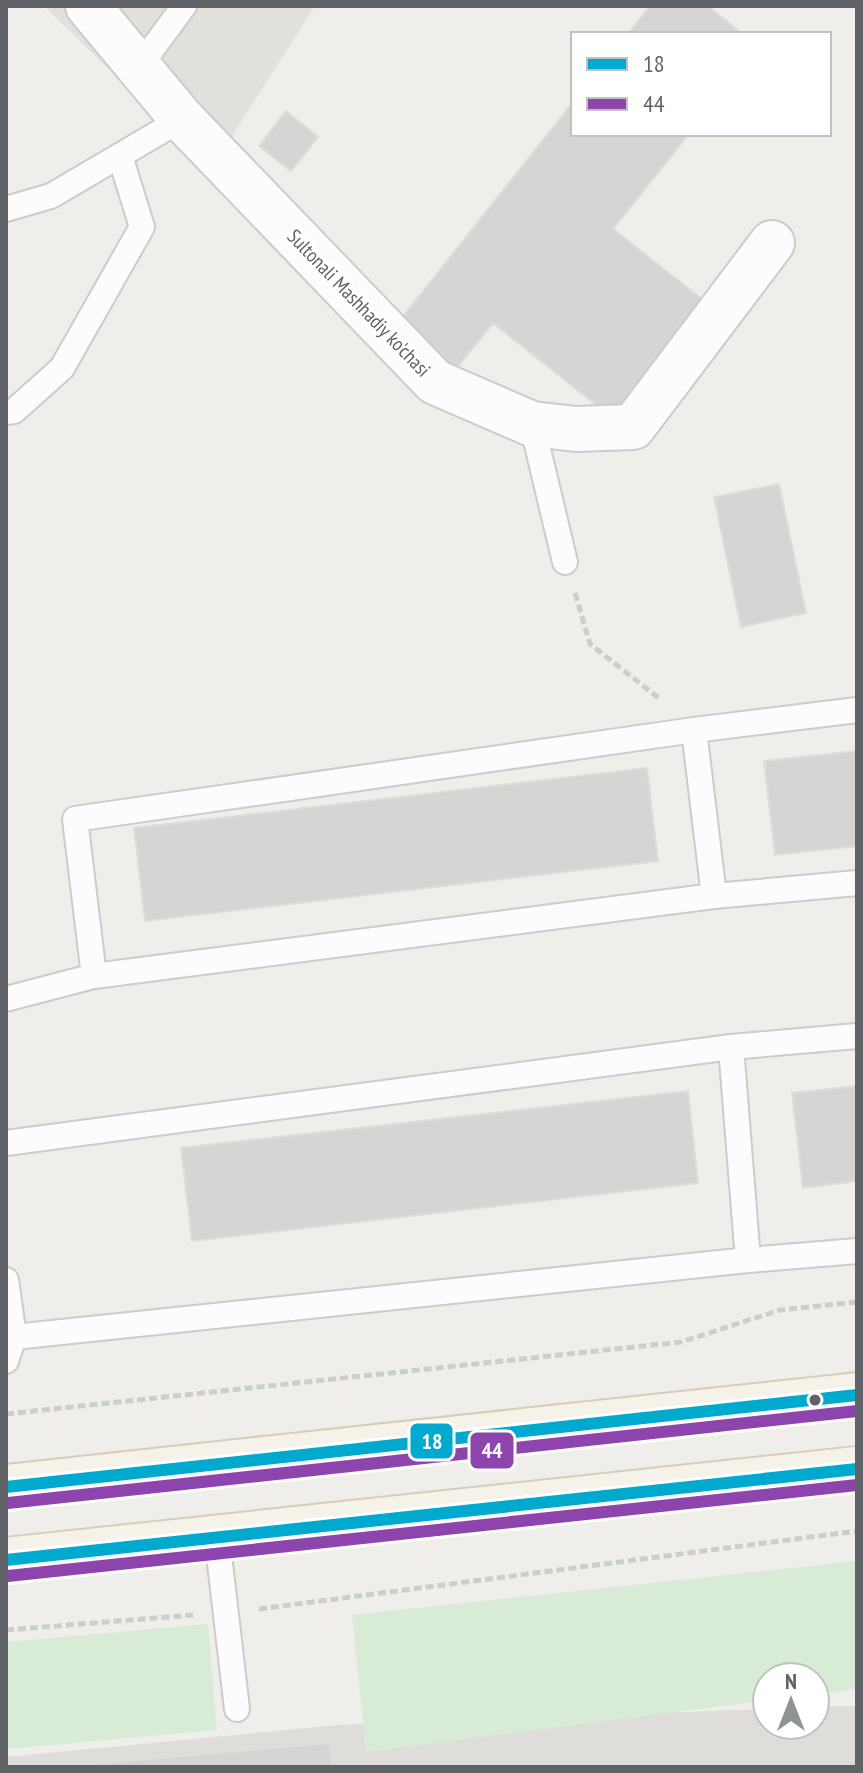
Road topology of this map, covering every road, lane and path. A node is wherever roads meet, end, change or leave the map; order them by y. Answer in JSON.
{"nodes":[{"id":1,"x":88,"y":6,"type":"edge"},
{"id":2,"x":184,"y":6,"type":"edge"},
{"id":3,"x":139,"y":67,"type":"junction"},
{"id":4,"x":182,"y":119,"type":"junction"},
{"id":5,"x":120,"y":156,"type":"junction"},
{"id":6,"x":6,"y":209,"type":"edge"},
{"id":7,"x":772,"y":243,"type":"dead end"},
{"id":8,"x":6,"y":412,"type":"edge"},
{"id":9,"x":532,"y":424,"type":"junction"},
{"id":10,"x":565,"y":562,"type":"joint"},
{"id":11,"x":857,"y":710,"type":"edge"},
{"id":12,"x":684,"y":732,"type":"junction"},
{"id":13,"x":857,"y":883,"type":"edge"},
{"id":14,"x":714,"y":896,"type":"junction"},
{"id":15,"x":94,"y":976,"type":"junction"},
{"id":16,"x":6,"y":999,"type":"edge"},
{"id":17,"x":857,"y":1036,"type":"edge"},
{"id":18,"x":731,"y":1047,"type":"junction"},
{"id":19,"x":6,"y":1143,"type":"edge"},
{"id":20,"x":857,"y":1251,"type":"edge"},
{"id":21,"x":748,"y":1260,"type":"junction"},
{"id":22,"x":6,"y":1280,"type":"edge"},
{"id":23,"x":857,"y":1302,"type":"edge"},
{"id":24,"x":14,"y":1337,"type":"junction"},
{"id":25,"x":6,"y":1361,"type":"edge"},
{"id":26,"x":857,"y":1395,"type":"edge"},
{"id":27,"x":6,"y":1414,"type":"edge"},
{"id":28,"x":857,"y":1469,"type":"edge"},
{"id":29,"x":6,"y":1487,"type":"edge"},
{"id":30,"x":857,"y":1531,"type":"edge"},
{"id":31,"x":217,"y":1538,"type":"junction"},
{"id":32,"x":6,"y":1560,"type":"edge"},
{"id":33,"x":225,"y":1613,"type":"junction"},
{"id":34,"x":6,"y":1630,"type":"edge"},
{"id":35,"x":237,"y":1709,"type":"dead end"}],
"edges":[{"from":1,"to":3,"type":"street","name":"Sultonali Mashhadiy ko'chasi"},
{"from":2,"to":3,"type":"lane"},
{"from":3,"to":4,"type":"street","name":"Sultonali Mashhadiy ko'chasi"},
{"from":4,"to":5,"type":"lane"},
{"from":4,"to":9,"type":"street","name":"Sultonali Mashhadiy ko'chasi"},
{"from":5,"to":6,"type":"lane"},
{"from":5,"to":8,"type":"lane"},
{"from":7,"to":9,"type":"street","name":"Sultonali Mashhadiy ko'chasi"},
{"from":9,"to":10,"type":"lane"},
{"from":10,"to":12,"type":"path"},
{"from":11,"to":12,"type":"lane"},
{"from":12,"to":14,"type":"lane"},
{"from":12,"to":15,"type":"lane"},
{"from":13,"to":14,"type":"lane"},
{"from":14,"to":15,"type":"lane"},
{"from":15,"to":16,"type":"lane"},
{"from":17,"to":18,"type":"lane"},
{"from":18,"to":19,"type":"lane"},
{"from":18,"to":21,"type":"lane"},
{"from":20,"to":21,"type":"lane"},
{"from":21,"to":24,"type":"lane"},
{"from":22,"to":24,"type":"lane"},
{"from":23,"to":27,"type":"path"},
{"from":24,"to":25,"type":"lane"},
{"from":26,"to":29,"type":"main road"},
{"from":28,"to":31,"type":"main road"},
{"from":30,"to":33,"type":"path"},
{"from":31,"to":32,"type":"main road"},
{"from":31,"to":33,"type":"lane"},
{"from":33,"to":34,"type":"path"},
{"from":33,"to":35,"type":"lane"}]}
